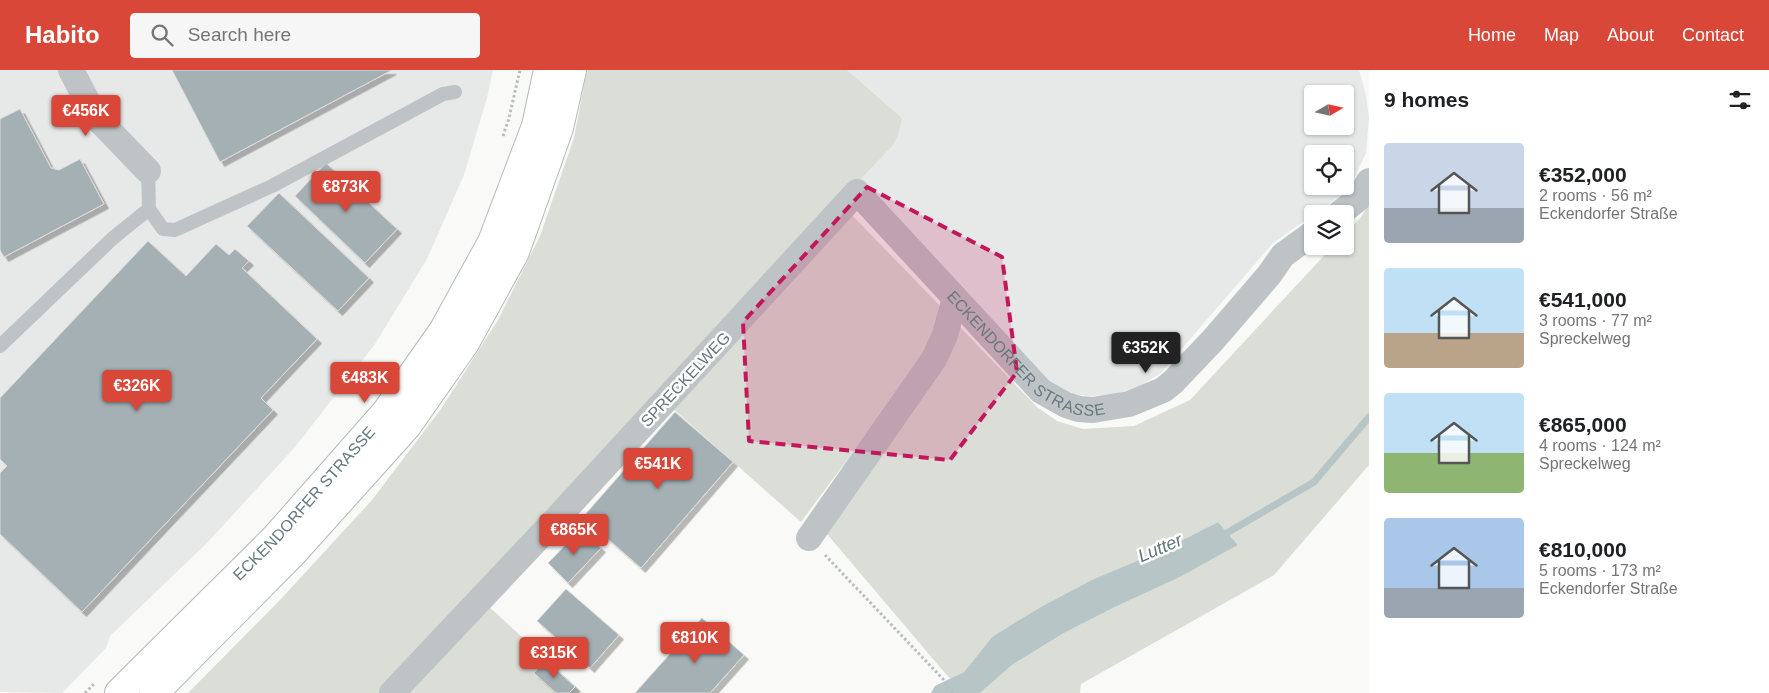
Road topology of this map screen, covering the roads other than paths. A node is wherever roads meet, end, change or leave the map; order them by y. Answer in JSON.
{"nodes":[{"id":1,"x":71,"y":70,"type":"edge"},
{"id":2,"x":548,"y":70,"type":"edge"},
{"id":3,"x":572,"y":70,"type":"edge"},
{"id":4,"x":455,"y":92,"type":"dead end"},
{"id":5,"x":148,"y":171,"type":"joint"},
{"id":6,"x":1369,"y":181,"type":"edge"},
{"id":7,"x":1350,"y":205,"type":"edge"},
{"id":8,"x":148,"y":208,"type":"junction"},
{"id":9,"x":1304,"y":240,"type":"edge"},
{"id":10,"x":956,"y":298,"type":"junction"},
{"id":11,"x":0,"y":346,"type":"edge"},
{"id":12,"x":809,"y":538,"type":"road end"},
{"id":13,"x":109,"y":686,"type":"edge"},
{"id":14,"x":154,"y":693,"type":"edge"},
{"id":15,"x":392,"y":693,"type":"edge"}],
"edges":[{"from":1,"to":5,"type":"street"},
{"from":2,"to":13,"type":"main road","name":"ECKENDORFER STRASSE"},
{"from":3,"to":14,"type":"main road","name":"ECKENDORFER STRASSE"},
{"from":4,"to":8,"type":"lane"},
{"from":5,"to":8,"type":"lane"},
{"from":6,"to":7,"type":"street"},
{"from":8,"to":11,"type":"lane"},
{"from":9,"to":10,"type":"street","name":"ECKENDORFER STRASSE"},
{"from":10,"to":12,"type":"street","name":"ECKENDORFER STRASSE"},
{"from":10,"to":15,"type":"street","name":"SPRECKELWEG"}]}
